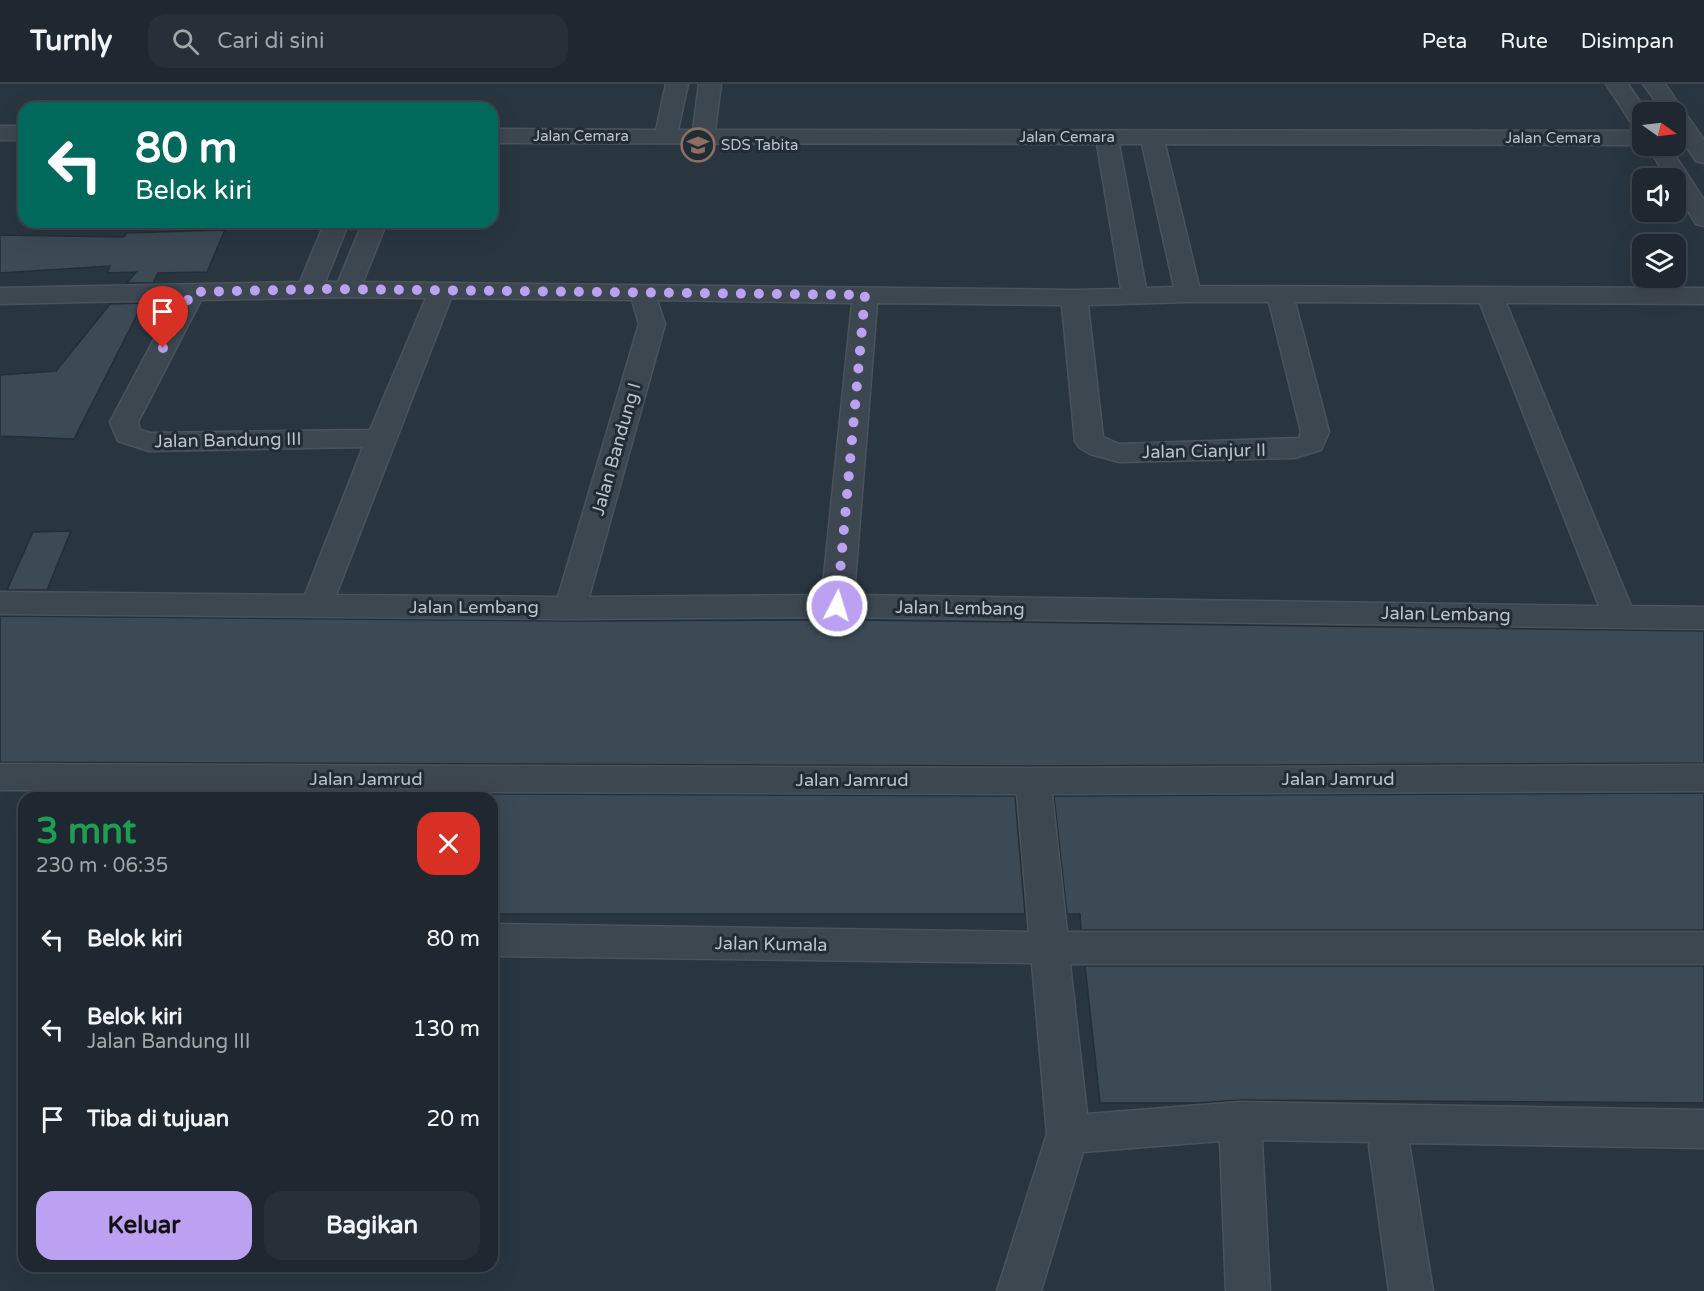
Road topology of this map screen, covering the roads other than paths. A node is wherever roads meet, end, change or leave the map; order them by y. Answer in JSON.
{"nodes":[{"id":1,"x":677,"y":84,"type":"edge"},
{"id":2,"x":710,"y":84,"type":"edge"},
{"id":3,"x":1617,"y":84,"type":"edge"},
{"id":4,"x":1654,"y":84,"type":"edge"},
{"id":5,"x":1667,"y":102,"type":"edge"},
{"id":6,"x":1632,"y":107,"type":"edge"},
{"id":7,"x":0,"y":133,"type":"edge"},
{"id":8,"x":18,"y":133,"type":"edge"},
{"id":9,"x":498,"y":136,"type":"edge"},
{"id":10,"x":666,"y":136,"type":"junction"},
{"id":11,"x":703,"y":136,"type":"junction"},
{"id":12,"x":1107,"y":138,"type":"junction"},
{"id":13,"x":1152,"y":138,"type":"junction"},
{"id":14,"x":1632,"y":138,"type":"edge"},
{"id":15,"x":1664,"y":156,"type":"edge"},
{"id":16,"x":1704,"y":219,"type":"edge"},
{"id":17,"x":335,"y":228,"type":"edge"},
{"id":18,"x":372,"y":228,"type":"edge"},
{"id":19,"x":310,"y":289,"type":"junction"},
{"id":20,"x":347,"y":289,"type":"junction"},
{"id":21,"x":442,"y":290,"type":"junction"},
{"id":22,"x":640,"y":291,"type":"junction"},
{"id":23,"x":192,"y":292,"type":"junction"},
{"id":24,"x":1188,"y":294,"type":"junction"},
{"id":25,"x":1280,"y":294,"type":"junction"},
{"id":26,"x":865,"y":295,"type":"junction"},
{"id":27,"x":1135,"y":295,"type":"junction"},
{"id":28,"x":0,"y":296,"type":"edge"},
{"id":29,"x":1490,"y":296,"type":"junction"},
{"id":30,"x":1074,"y":298,"type":"junction"},
{"id":31,"x":1701,"y":303,"type":"edge"},
{"id":32,"x":381,"y":438,"type":"junction"},
{"id":33,"x":0,"y":603,"type":"edge"},
{"id":34,"x":316,"y":606,"type":"junction"},
{"id":35,"x":837,"y":606,"type":"junction"},
{"id":36,"x":570,"y":608,"type":"junction"},
{"id":37,"x":1619,"y":616,"type":"junction"},
{"id":38,"x":1704,"y":618,"type":"edge"},
{"id":39,"x":0,"y":777,"type":"edge"},
{"id":40,"x":1704,"y":778,"type":"edge"},
{"id":41,"x":1033,"y":781,"type":"junction"},
{"id":42,"x":250,"y":788,"type":"edge"},
{"id":43,"x":498,"y":940,"type":"edge"},
{"id":44,"x":1051,"y":948,"type":"junction"},
{"id":45,"x":1704,"y":948,"type":"edge"},
{"id":46,"x":1240,"y":1121,"type":"junction"},
{"id":47,"x":1704,"y":1129,"type":"edge"},
{"id":48,"x":1068,"y":1134,"type":"junction"},
{"id":49,"x":1390,"y":1146,"type":"dead end"},
{"id":50,"x":1019,"y":1291,"type":"edge"},
{"id":51,"x":1248,"y":1291,"type":"edge"},
{"id":52,"x":1411,"y":1291,"type":"edge"}],
"edges":[{"from":1,"to":10,"type":"street"},
{"from":2,"to":11,"type":"street"},
{"from":3,"to":6,"type":"street"},
{"from":4,"to":5,"type":"street"},
{"from":7,"to":8,"type":"street"},
{"from":9,"to":10,"type":"street","name":"Jalan Cemara"},
{"from":10,"to":11,"type":"street","name":"Jalan Cemara"},
{"from":11,"to":12,"type":"street","name":"Jalan Cemara"},
{"from":12,"to":13,"type":"street","name":"Jalan Cemara"},
{"from":12,"to":27,"type":"street"},
{"from":13,"to":14,"type":"street","name":"Jalan Cemara"},
{"from":13,"to":24,"type":"street"},
{"from":15,"to":16,"type":"street"},
{"from":17,"to":19,"type":"street"},
{"from":18,"to":20,"type":"street"},
{"from":19,"to":20,"type":"street"},
{"from":19,"to":23,"type":"street"},
{"from":20,"to":21,"type":"street"},
{"from":21,"to":22,"type":"street"},
{"from":21,"to":32,"type":"street"},
{"from":22,"to":26,"type":"street"},
{"from":22,"to":36,"type":"street","name":"Jalan Bandung I"},
{"from":23,"to":28,"type":"street"},
{"from":23,"to":32,"type":"street","name":"Jalan Bandung III"},
{"from":24,"to":25,"type":"street"},
{"from":24,"to":27,"type":"street"},
{"from":25,"to":29,"type":"street"},
{"from":25,"to":30,"type":"street","name":"Jalan Cianjur II"},
{"from":26,"to":30,"type":"street"},
{"from":26,"to":35,"type":"street"},
{"from":27,"to":30,"type":"street"},
{"from":29,"to":31,"type":"street"},
{"from":29,"to":37,"type":"street"},
{"from":32,"to":34,"type":"street"},
{"from":33,"to":34,"type":"street","name":"Jalan Lembang"},
{"from":34,"to":36,"type":"street","name":"Jalan Lembang"},
{"from":35,"to":36,"type":"street","name":"Jalan Lembang"},
{"from":35,"to":37,"type":"street","name":"Jalan Lembang"},
{"from":37,"to":38,"type":"street","name":"Jalan Lembang"},
{"from":39,"to":42,"type":"street","name":"Jalan Jamrud"},
{"from":40,"to":41,"type":"street","name":"Jalan Jamrud"},
{"from":41,"to":42,"type":"street","name":"Jalan Jamrud"},
{"from":41,"to":44,"type":"street"},
{"from":43,"to":44,"type":"street","name":"Jalan Kumala"},
{"from":44,"to":45,"type":"street","name":"Jalan Kumala"},
{"from":44,"to":48,"type":"street"},
{"from":46,"to":47,"type":"street"},
{"from":46,"to":48,"type":"street"},
{"from":46,"to":51,"type":"street"},
{"from":48,"to":50,"type":"street"},
{"from":49,"to":52,"type":"street"}]}
